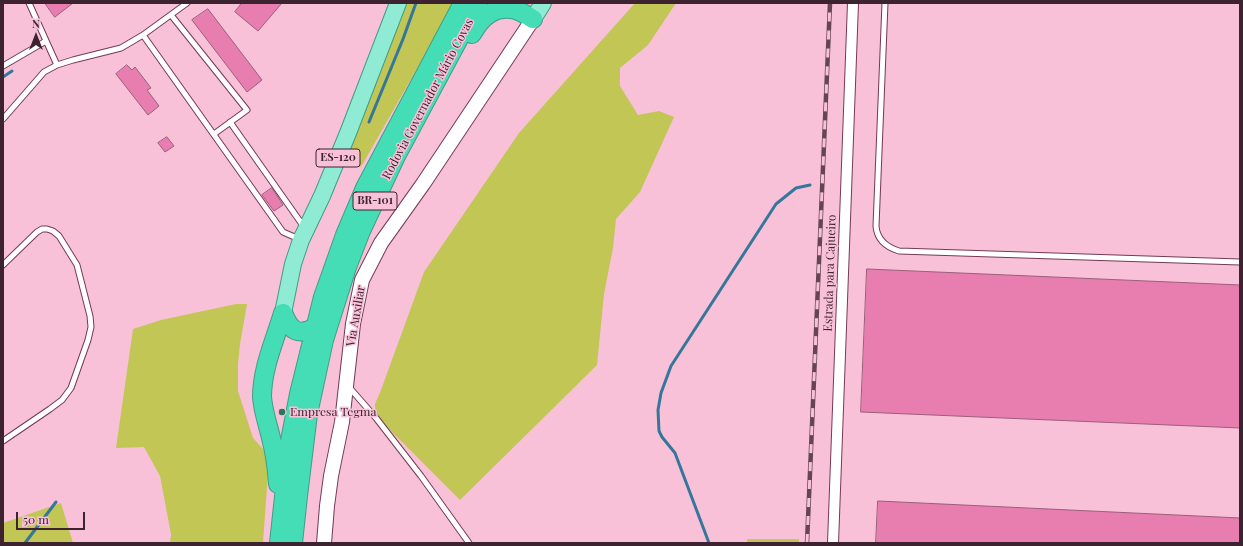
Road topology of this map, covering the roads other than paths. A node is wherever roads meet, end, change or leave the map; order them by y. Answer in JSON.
{"nodes":[{"id":1,"x":29,"y":3,"type":"edge"},
{"id":2,"x":187,"y":3,"type":"edge"},
{"id":3,"x":398,"y":3,"type":"edge"},
{"id":4,"x":463,"y":3,"type":"edge"},
{"id":5,"x":478,"y":3,"type":"edge"},
{"id":6,"x":543,"y":3,"type":"edge"},
{"id":7,"x":853,"y":3,"type":"edge"},
{"id":8,"x":885,"y":3,"type":"edge"},
{"id":9,"x":516,"y":7,"type":"edge"},
{"id":10,"x":171,"y":15,"type":"junction"},
{"id":11,"x":533,"y":19,"type":"junction"},
{"id":12,"x":142,"y":35,"type":"junction"},
{"id":13,"x":46,"y":41,"type":"junction"},
{"id":14,"x":57,"y":65,"type":"junction"},
{"id":15,"x":3,"y":66,"type":"edge"},
{"id":16,"x":431,"y":94,"type":"junction"},
{"id":17,"x":3,"y":119,"type":"edge"},
{"id":18,"x":230,"y":122,"type":"junction"},
{"id":19,"x":214,"y":134,"type":"junction"},
{"id":20,"x":304,"y":235,"type":"junction"},
{"id":21,"x":1240,"y":262,"type":"edge"},
{"id":22,"x":3,"y":265,"type":"edge"},
{"id":23,"x":283,"y":314,"type":"junction"},
{"id":24,"x":316,"y":327,"type":"junction"},
{"id":25,"x":346,"y":384,"type":"junction"},
{"id":26,"x":3,"y":441,"type":"edge"},
{"id":27,"x":284,"y":539,"type":"edge"},
{"id":28,"x":324,"y":543,"type":"edge"},
{"id":29,"x":469,"y":543,"type":"edge"},
{"id":30,"x":833,"y":543,"type":"edge"}],
"edges":[{"from":1,"to":13,"type":"lane"},
{"from":2,"to":10,"type":"lane"},
{"from":3,"to":20,"type":"main road","number":"ES-120"},
{"from":4,"to":24,"type":"highway","name":"Rodovia Governador Mário Covas","number":"BR-101"},
{"from":5,"to":16,"type":"highway","name":"Rodovia Governador Mário Covas","number":"BR-101"},
{"from":6,"to":11,"type":"main road"},
{"from":7,"to":30,"type":"street","name":"Estrada para Cajueiro"},
{"from":8,"to":21,"type":"lane"},
{"from":9,"to":11,"type":"highway"},
{"from":9,"to":16,"type":"highway"},
{"from":10,"to":12,"type":"lane"},
{"from":10,"to":18,"type":"lane"},
{"from":11,"to":25,"type":"street","name":"Via Auxiliar"},
{"from":12,"to":14,"type":"lane"},
{"from":12,"to":19,"type":"lane"},
{"from":13,"to":14,"type":"lane"},
{"from":13,"to":15,"type":"lane"},
{"from":14,"to":17,"type":"lane"},
{"from":16,"to":27,"type":"highway","name":"Rodovia Governador Mário Covas","number":"BR-101"},
{"from":18,"to":19,"type":"lane"},
{"from":18,"to":20,"type":"lane"},
{"from":19,"to":20,"type":"lane"},
{"from":20,"to":23,"type":"main road","number":"ES-120"},
{"from":22,"to":26,"type":"lane"},
{"from":23,"to":24,"type":"highway"},
{"from":23,"to":27,"type":"highway"},
{"from":24,"to":27,"type":"highway","name":"Rodovia Governador Mário Covas","number":"BR-101"},
{"from":25,"to":28,"type":"street","name":"Via Auxiliar"},
{"from":25,"to":29,"type":"lane"}]}
